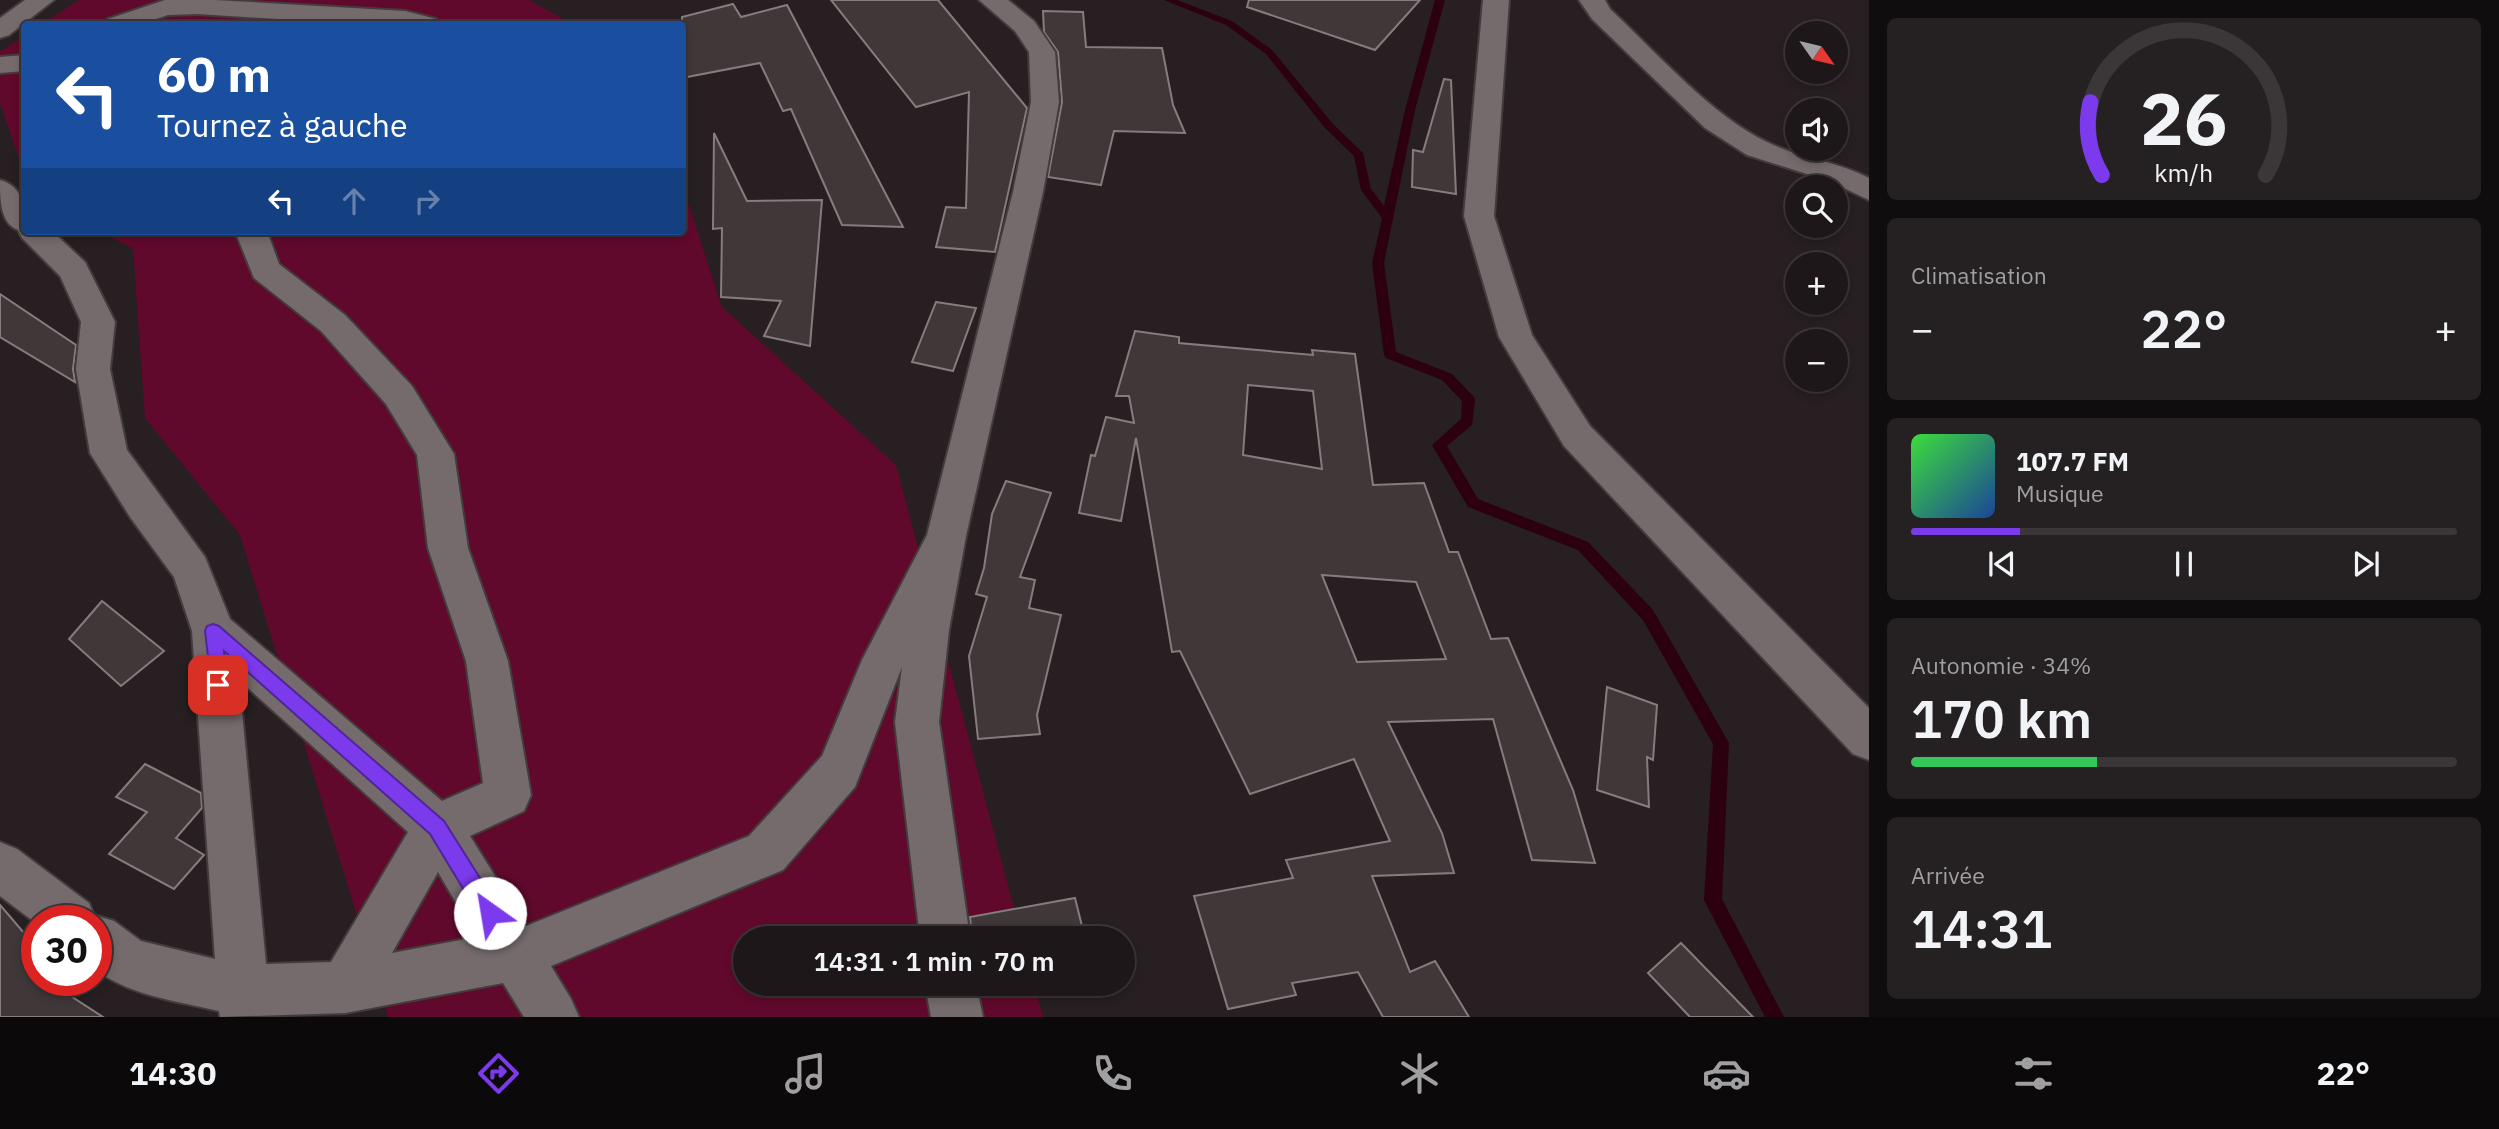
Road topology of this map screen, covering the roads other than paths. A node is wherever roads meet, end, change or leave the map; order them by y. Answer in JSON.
{"nodes":[{"id":1,"x":41,"y":0,"type":"edge"},
{"id":2,"x":992,"y":0,"type":"edge"},
{"id":3,"x":1496,"y":0,"type":"edge"},
{"id":4,"x":1592,"y":0,"type":"edge"},
{"id":5,"x":126,"y":21,"type":"edge"},
{"id":6,"x":414,"y":21,"type":"edge"},
{"id":7,"x":0,"y":30,"type":"edge"},
{"id":8,"x":21,"y":63,"type":"edge"},
{"id":9,"x":0,"y":65,"type":"edge"},
{"id":10,"x":0,"y":190,"type":"edge"},
{"id":11,"x":1869,"y":190,"type":"edge"},
{"id":12,"x":21,"y":218,"type":"edge"},
{"id":13,"x":37,"y":235,"type":"edge"},
{"id":14,"x":252,"y":235,"type":"edge"},
{"id":15,"x":946,"y":536,"type":"junction"},
{"id":16,"x":213,"y":631,"type":"junction"},
{"id":17,"x":1869,"y":739,"type":"edge"},
{"id":18,"x":437,"y":827,"type":"junction"},
{"id":19,"x":0,"y":866,"type":"edge"},
{"id":20,"x":52,"y":905,"type":"edge"},
{"id":21,"x":943,"y":926,"type":"edge"},
{"id":22,"x":112,"y":951,"type":"edge"},
{"id":23,"x":516,"y":955,"type":"junction"},
{"id":24,"x":345,"y":987,"type":"junction"},
{"id":25,"x":953,"y":996,"type":"edge"},
{"id":26,"x":244,"y":1004,"type":"edge"},
{"id":27,"x":553,"y":1017,"type":"edge"},
{"id":28,"x":957,"y":1017,"type":"edge"}],
"edges":[{"from":1,"to":7,"type":"street"},
{"from":2,"to":15,"type":"street"},
{"from":3,"to":17,"type":"street"},
{"from":4,"to":11,"type":"street"},
{"from":5,"to":6,"type":"street"},
{"from":8,"to":9,"type":"street"},
{"from":10,"to":12,"type":"street"},
{"from":13,"to":16,"type":"street"},
{"from":14,"to":18,"type":"street"},
{"from":15,"to":21,"type":"street"},
{"from":15,"to":23,"type":"street"},
{"from":16,"to":18,"type":"street"},
{"from":16,"to":26,"type":"street"},
{"from":18,"to":23,"type":"street"},
{"from":18,"to":24,"type":"street"},
{"from":19,"to":20,"type":"street"},
{"from":22,"to":26,"type":"street"},
{"from":23,"to":24,"type":"street"},
{"from":23,"to":27,"type":"street"},
{"from":24,"to":26,"type":"street"},
{"from":25,"to":28,"type":"street"}]}
